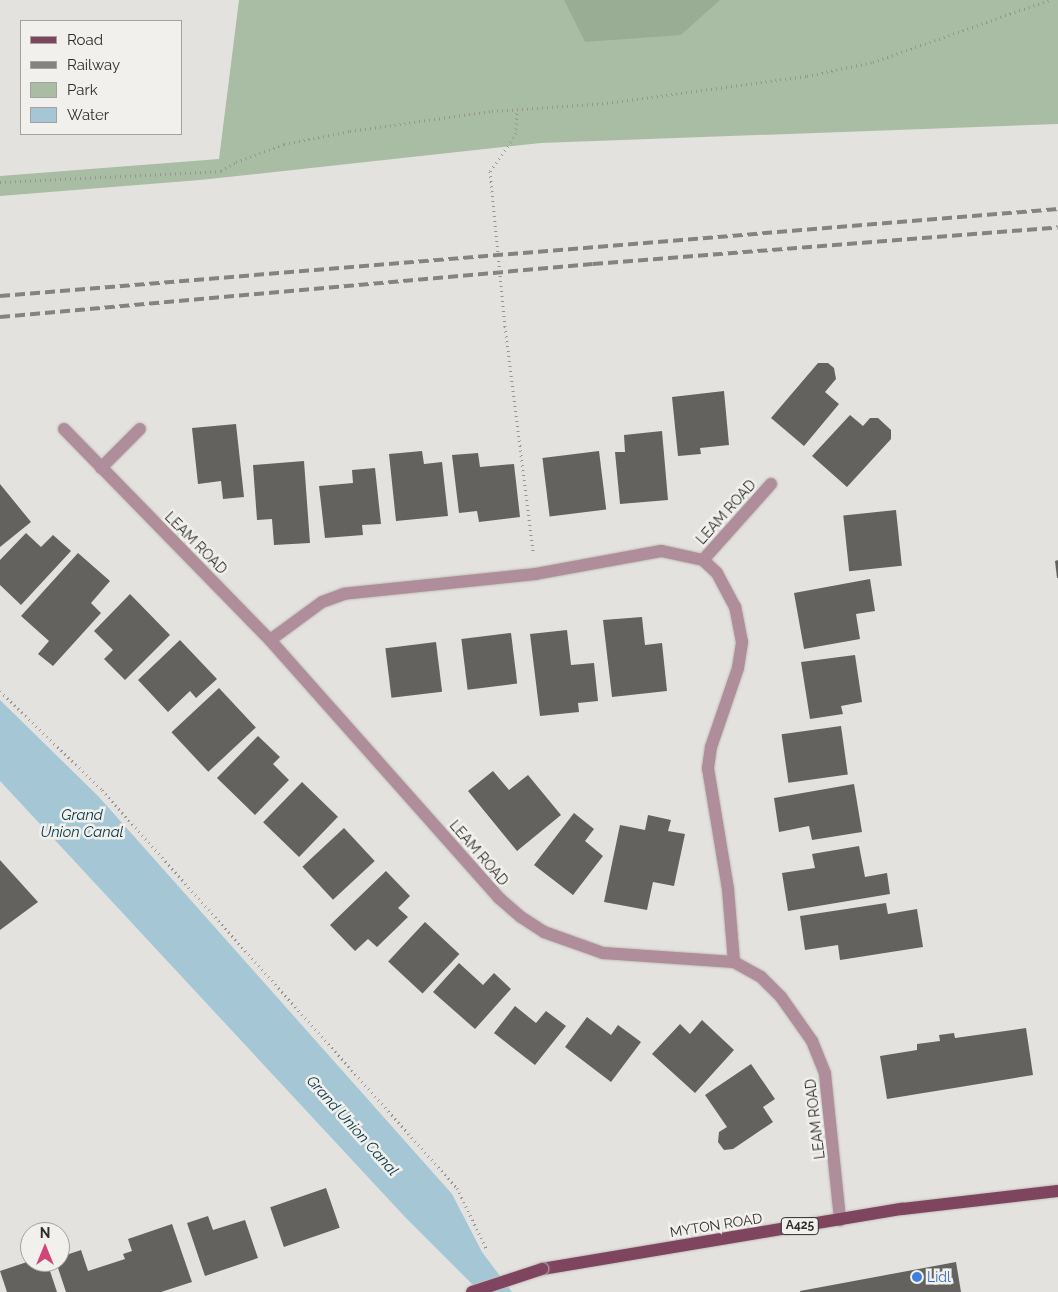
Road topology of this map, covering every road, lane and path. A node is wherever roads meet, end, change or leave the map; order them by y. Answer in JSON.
{"nodes":[{"id":1,"x":1049,"y":0,"type":"edge"},
{"id":2,"x":517,"y":110,"type":"junction"},
{"id":3,"x":0,"y":182,"type":"edge"},
{"id":4,"x":64,"y":429,"type":"dead end"},
{"id":5,"x":140,"y":429,"type":"dead end"},
{"id":6,"x":101,"y":468,"type":"junction"},
{"id":7,"x":771,"y":484,"type":"dead end"},
{"id":8,"x":702,"y":560,"type":"junction"},
{"id":9,"x":536,"y":574,"type":"junction"},
{"id":10,"x":270,"y":640,"type":"junction"},
{"id":11,"x":0,"y":690,"type":"edge"},
{"id":12,"x":734,"y":962,"type":"junction"},
{"id":13,"x":1058,"y":1191,"type":"edge"},
{"id":14,"x":840,"y":1220,"type":"junction"},
{"id":15,"x":487,"y":1250,"type":"dead end"},
{"id":16,"x":472,"y":1292,"type":"edge"}],
"edges":[{"from":1,"to":2,"type":"path"},
{"from":2,"to":3,"type":"path"},
{"from":2,"to":9,"type":"path","bridge":true},
{"from":4,"to":6,"type":"street","name":"LEAM ROAD"},
{"from":5,"to":6,"type":"street"},
{"from":6,"to":10,"type":"street","name":"LEAM ROAD"},
{"from":7,"to":8,"type":"street","name":"LEAM ROAD"},
{"from":8,"to":9,"type":"street","name":"LEAM ROAD"},
{"from":8,"to":12,"type":"street","name":"LEAM ROAD"},
{"from":9,"to":10,"type":"street","name":"LEAM ROAD"},
{"from":10,"to":12,"type":"street","name":"LEAM ROAD"},
{"from":11,"to":15,"type":"path"},
{"from":12,"to":14,"type":"street","name":"LEAM ROAD"},
{"from":13,"to":14,"type":"main road","name":"MYTON ROAD","number":"A425"},
{"from":14,"to":16,"type":"main road","name":"MYTON ROAD","number":"A425","bridge":true}]}
